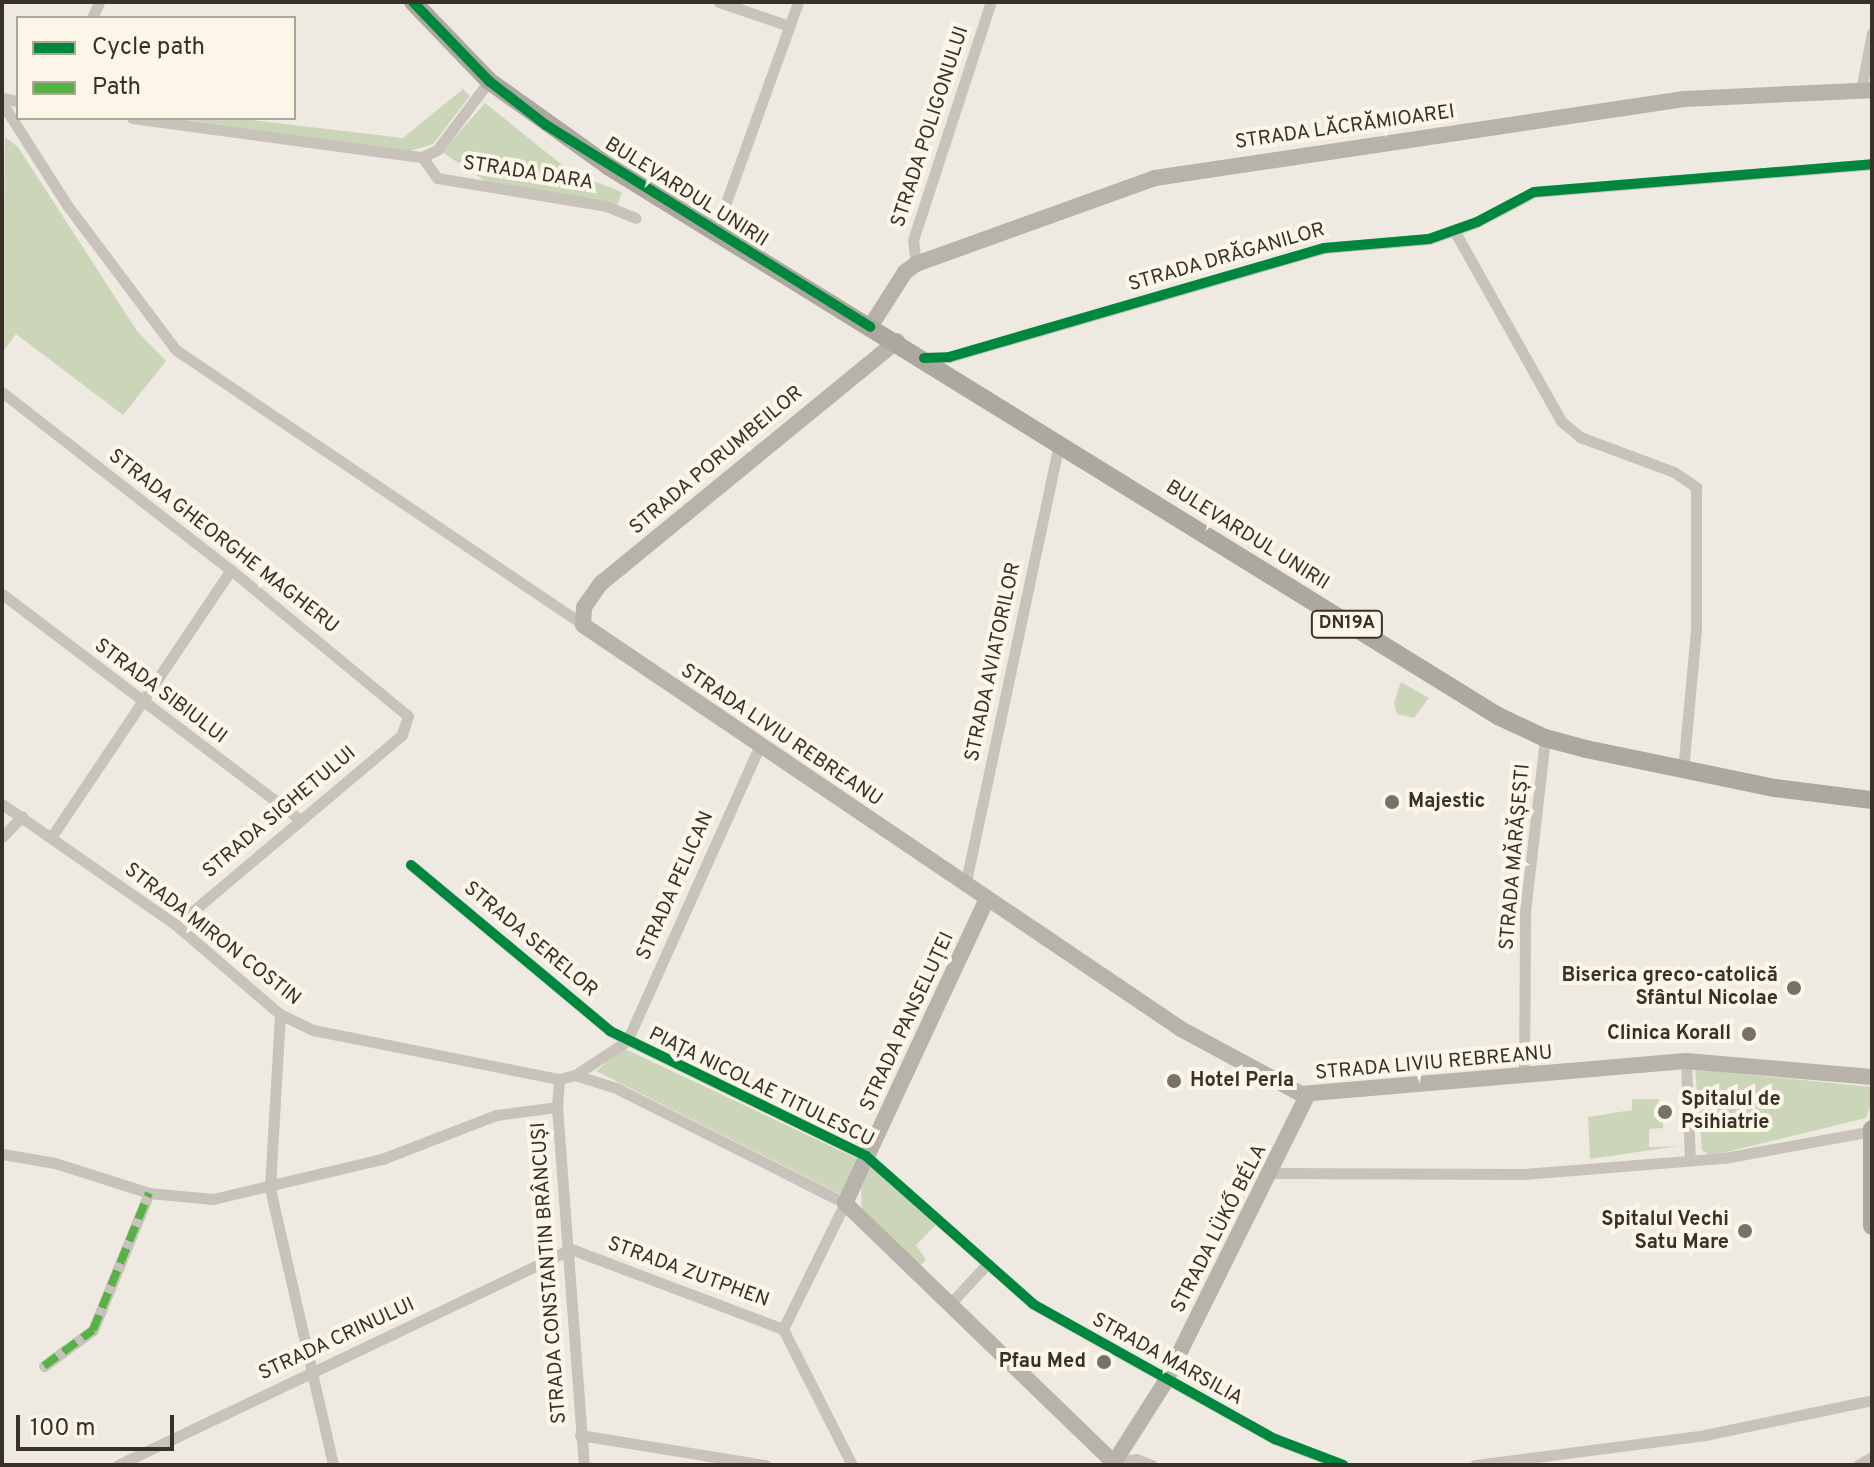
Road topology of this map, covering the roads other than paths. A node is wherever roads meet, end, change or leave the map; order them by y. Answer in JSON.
{"nodes":[{"id":1,"x":413,"y":2,"type":"edge"},
{"id":2,"x":719,"y":2,"type":"edge"},
{"id":3,"x":798,"y":2,"type":"edge"},
{"id":4,"x":991,"y":2,"type":"edge"},
{"id":5,"x":789,"y":26,"type":"junction"},
{"id":6,"x":1872,"y":33,"type":"edge"},
{"id":7,"x":489,"y":81,"type":"junction"},
{"id":8,"x":1866,"y":90,"type":"edge"},
{"id":9,"x":2,"y":100,"type":"edge"},
{"id":10,"x":147,"y":120,"type":"edge"},
{"id":11,"x":422,"y":157,"type":"junction"},
{"id":12,"x":1872,"y":164,"type":"edge"},
{"id":13,"x":636,"y":218,"type":"dead end"},
{"id":14,"x":1455,"y":232,"type":"junction"},
{"id":15,"x":715,"y":233,"type":"junction"},
{"id":16,"x":916,"y":264,"type":"junction"},
{"id":17,"x":870,"y":327,"type":"junction"},
{"id":18,"x":897,"y":341,"type":"junction"},
{"id":19,"x":924,"y":358,"type":"junction"},
{"id":20,"x":2,"y":392,"type":"edge"},
{"id":21,"x":1059,"y":445,"type":"junction"},
{"id":22,"x":231,"y":570,"type":"junction"},
{"id":23,"x":2,"y":594,"type":"edge"},
{"id":24,"x":583,"y":625,"type":"junction"},
{"id":25,"x":143,"y":703,"type":"junction"},
{"id":26,"x":407,"y":729,"type":"joint"},
{"id":27,"x":1545,"y":738,"type":"junction"},
{"id":28,"x":760,"y":745,"type":"junction"},
{"id":29,"x":1683,"y":769,"type":"junction"},
{"id":30,"x":1872,"y":800,"type":"edge"},
{"id":31,"x":2,"y":804,"type":"edge"},
{"id":32,"x":22,"y":816,"type":"junction"},
{"id":33,"x":298,"y":818,"type":"junction"},
{"id":34,"x":52,"y":836,"type":"junction"},
{"id":35,"x":2,"y":837,"type":"edge"},
{"id":36,"x":411,"y":865,"type":"dead end"},
{"id":37,"x":965,"y":886,"type":"junction"},
{"id":38,"x":986,"y":901,"type":"junction"},
{"id":39,"x":176,"y":925,"type":"junction"},
{"id":40,"x":280,"y":1014,"type":"junction"},
{"id":41,"x":627,"y":1041,"type":"junction"},
{"id":42,"x":1686,"y":1061,"type":"junction"},
{"id":43,"x":575,"y":1075,"type":"junction"},
{"id":44,"x":1524,"y":1075,"type":"junction"},
{"id":45,"x":1872,"y":1077,"type":"edge"},
{"id":46,"x":559,"y":1079,"type":"junction"},
{"id":47,"x":1307,"y":1096,"type":"junction"},
{"id":48,"x":557,"y":1107,"type":"junction"},
{"id":49,"x":1872,"y":1131,"type":"edge"},
{"id":50,"x":2,"y":1154,"type":"edge"},
{"id":51,"x":866,"y":1156,"type":"junction"},
{"id":52,"x":1690,"y":1160,"type":"junction"},
{"id":53,"x":1272,"y":1173,"type":"junction"},
{"id":54,"x":270,"y":1189,"type":"junction"},
{"id":55,"x":149,"y":1193,"type":"junction"},
{"id":56,"x":845,"y":1203,"type":"junction"},
{"id":57,"x":1872,"y":1226,"type":"edge"},
{"id":58,"x":571,"y":1249,"type":"junction"},
{"id":59,"x":986,"y":1265,"type":"junction"},
{"id":60,"x":950,"y":1304,"type":"junction"},
{"id":61,"x":783,"y":1329,"type":"junction"},
{"id":62,"x":44,"y":1366,"type":"dead end"},
{"id":63,"x":313,"y":1371,"type":"junction"},
{"id":64,"x":1167,"y":1377,"type":"junction"},
{"id":65,"x":1872,"y":1400,"type":"edge"},
{"id":66,"x":580,"y":1435,"type":"junction"},
{"id":67,"x":1872,"y":1457,"type":"edge"},
{"id":68,"x":1115,"y":1464,"type":"edge"},
{"id":69,"x":118,"y":1465,"type":"edge"},
{"id":70,"x":333,"y":1465,"type":"edge"},
{"id":71,"x":584,"y":1465,"type":"edge"},
{"id":72,"x":766,"y":1465,"type":"edge"},
{"id":73,"x":852,"y":1465,"type":"edge"},
{"id":74,"x":1152,"y":1465,"type":"edge"},
{"id":75,"x":1343,"y":1465,"type":"edge"},
{"id":76,"x":1475,"y":1465,"type":"edge"},
{"id":77,"x":1858,"y":1465,"type":"edge"}],
"edges":[{"from":1,"to":7,"type":"main road","number":"DN19A"},
{"from":2,"to":5,"type":"street"},
{"from":3,"to":5,"type":"street"},
{"from":4,"to":16,"type":"street","name":"STRADA POLIGONULUI"},
{"from":5,"to":15,"type":"street"},
{"from":6,"to":8,"type":"street"},
{"from":7,"to":11,"type":"street","name":"STRADA DARA"},
{"from":7,"to":15,"type":"main road","name":"BULEVARDUL UNIRII","number":"DN19A"},
{"from":8,"to":16,"type":"main road","name":"STRADA LĂCRĂMIOAREI"},
{"from":9,"to":24,"type":"street","name":"STRADA LIVIU REBREANU"},
{"from":10,"to":11,"type":"street"},
{"from":11,"to":13,"type":"street","name":"STRADA DARA"},
{"from":12,"to":14,"type":"street","name":"STRADA DRĂGANILOR"},
{"from":14,"to":19,"type":"street","name":"STRADA DRĂGANILOR"},
{"from":14,"to":29,"type":"street"},
{"from":15,"to":17,"type":"main road","name":"BULEVARDUL UNIRII","number":"DN19A"},
{"from":16,"to":17,"type":"main road","name":"STRADA LĂCRĂMIOAREI"},
{"from":17,"to":18,"type":"main road","name":"BULEVARDUL UNIRII","number":"DN19A"},
{"from":18,"to":19,"type":"main road","name":"BULEVARDUL UNIRII","number":"DN19A"},
{"from":18,"to":24,"type":"main road","name":"STRADA PORUMBEILOR"},
{"from":19,"to":21,"type":"main road","name":"BULEVARDUL UNIRII","number":"DN19A"},
{"from":20,"to":22,"type":"street","name":"STRADA GHEORGHE MAGHERU"},
{"from":21,"to":27,"type":"main road","name":"BULEVARDUL UNIRII","number":"DN19A"},
{"from":21,"to":37,"type":"street","name":"STRADA AVIATORILOR"},
{"from":22,"to":25,"type":"street"},
{"from":22,"to":26,"type":"street","name":"STRADA GHEORGHE MAGHERU"},
{"from":23,"to":25,"type":"street","name":"STRADA SIBIULUI"},
{"from":24,"to":28,"type":"main road","name":"STRADA LIVIU REBREANU"},
{"from":25,"to":33,"type":"street","name":"STRADA SIBIULUI"},
{"from":25,"to":34,"type":"street"},
{"from":26,"to":33,"type":"street","name":"STRADA SIGHETULUI"},
{"from":27,"to":29,"type":"main road","name":"BULEVARDUL UNIRII","number":"DN19A"},
{"from":27,"to":44,"type":"street","name":"STRADA MĂRĂȘEȘTI"},
{"from":28,"to":37,"type":"main road","name":"STRADA LIVIU REBREANU"},
{"from":28,"to":41,"type":"street","name":"STRADA PELICAN"},
{"from":29,"to":30,"type":"main road","name":"BULEVARDUL UNIRII","number":"DN19A"},
{"from":31,"to":32,"type":"street","name":"STRADA MIRON COSTIN"},
{"from":32,"to":34,"type":"street","name":"STRADA MIRON COSTIN"},
{"from":32,"to":35,"type":"street"},
{"from":33,"to":39,"type":"street","name":"STRADA SIGHETULUI"},
{"from":34,"to":39,"type":"street","name":"STRADA MIRON COSTIN"},
{"from":36,"to":41,"type":"street","name":"STRADA SERELOR"},
{"from":37,"to":38,"type":"main road","name":"STRADA LIVIU REBREANU"},
{"from":38,"to":47,"type":"main road","name":"STRADA LIVIU REBREANU"},
{"from":38,"to":51,"type":"main road","name":"STRADA PANSELUȚEI"},
{"from":39,"to":40,"type":"street","name":"STRADA MIRON COSTIN"},
{"from":40,"to":46,"type":"street","name":"STRADA MIRON COSTIN"},
{"from":40,"to":54,"type":"street"},
{"from":41,"to":43,"type":"street"},
{"from":41,"to":51,"type":"street","name":"PIAȚA NICOLAE TITULESCU"},
{"from":42,"to":44,"type":"main road","name":"STRADA LIVIU REBREANU"},
{"from":42,"to":45,"type":"main road","name":"STRADA LIVIU REBREANU"},
{"from":42,"to":52,"type":"street"},
{"from":43,"to":46,"type":"street"},
{"from":43,"to":56,"type":"street"},
{"from":44,"to":47,"type":"main road","name":"STRADA LIVIU REBREANU"},
{"from":46,"to":48,"type":"street","name":"STRADA CONSTANTIN BRÂNCUȘI"},
{"from":47,"to":53,"type":"main road","name":"STRADA LÜKŐ BÉLA"},
{"from":48,"to":54,"type":"street"},
{"from":48,"to":58,"type":"street","name":"STRADA CONSTANTIN BRÂNCUȘI"},
{"from":49,"to":52,"type":"street"},
{"from":49,"to":57,"type":"main road"},
{"from":50,"to":55,"type":"street"},
{"from":51,"to":56,"type":"main road","name":"STRADA PANSELUȚEI"},
{"from":51,"to":59,"type":"street","name":"PIAȚA NICOLAE TITULESCU"},
{"from":52,"to":53,"type":"street"},
{"from":53,"to":64,"type":"main road","name":"STRADA LÜKŐ BÉLA"},
{"from":54,"to":55,"type":"street"},
{"from":54,"to":63,"type":"street"},
{"from":55,"to":62,"type":"street"},
{"from":56,"to":60,"type":"main road"},
{"from":56,"to":61,"type":"street"},
{"from":58,"to":61,"type":"street","name":"STRADA ZUTPHEN"},
{"from":58,"to":63,"type":"street","name":"STRADA CRINULUI"},
{"from":58,"to":66,"type":"street","name":"STRADA CONSTANTIN BRÂNCUȘI"},
{"from":59,"to":60,"type":"street"},
{"from":59,"to":64,"type":"street","name":"STRADA MARSILIA"},
{"from":60,"to":68,"type":"main road"},
{"from":61,"to":73,"type":"street","name":"STRADA ZUTPHEN"},
{"from":63,"to":69,"type":"street","name":"STRADA CRINULUI"},
{"from":63,"to":70,"type":"street"},
{"from":64,"to":68,"type":"main road","name":"STRADA LÜKŐ BÉLA"},
{"from":64,"to":75,"type":"street","name":"STRADA MARSILIA"},
{"from":65,"to":76,"type":"street"},
{"from":66,"to":71,"type":"street","name":"STRADA CONSTANTIN BRÂNCUȘI"},
{"from":66,"to":72,"type":"street"},
{"from":67,"to":77,"type":"street"},
{"from":68,"to":74,"type":"street"}]}
